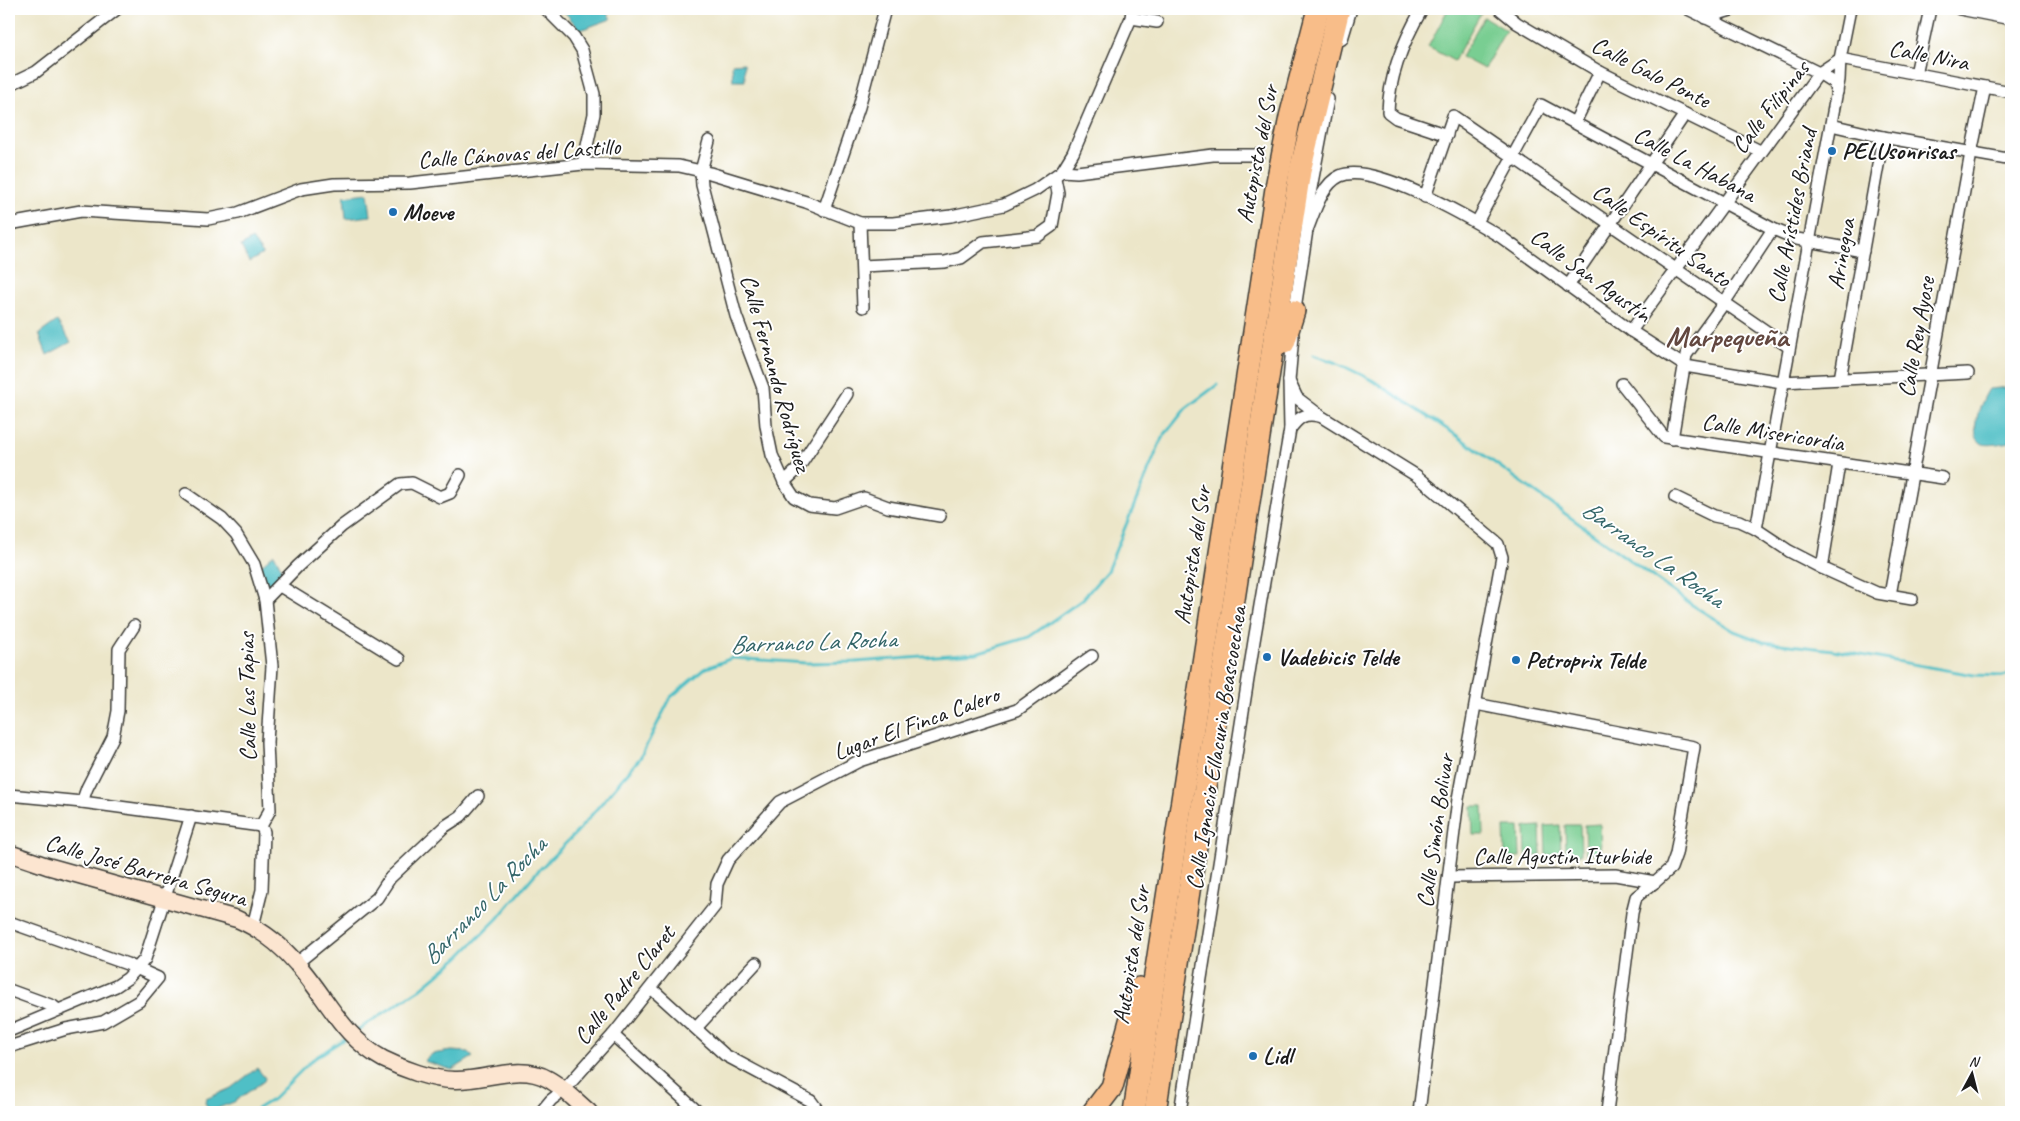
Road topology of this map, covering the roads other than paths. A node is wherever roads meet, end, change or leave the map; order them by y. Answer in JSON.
{"nodes":[{"id":1,"x":117,"y":9,"type":"edge"},
{"id":2,"x":546,"y":9,"type":"edge"},
{"id":3,"x":885,"y":9,"type":"edge"},
{"id":4,"x":1306,"y":9,"type":"edge"},
{"id":5,"x":1318,"y":9,"type":"edge"},
{"id":6,"x":1339,"y":9,"type":"edge"},
{"id":7,"x":1351,"y":9,"type":"edge"},
{"id":8,"x":1422,"y":9,"type":"edge"},
{"id":9,"x":1500,"y":9,"type":"edge"},
{"id":10,"x":1688,"y":9,"type":"edge"},
{"id":11,"x":1734,"y":9,"type":"edge"},
{"id":12,"x":1850,"y":9,"type":"edge"},
{"id":13,"x":1930,"y":9,"type":"edge"},
{"id":14,"x":1960,"y":9,"type":"edge"},
{"id":15,"x":1132,"y":13,"type":"edge"},
{"id":16,"x":1705,"y":18,"type":"junction"},
{"id":17,"x":2011,"y":19,"type":"edge"},
{"id":18,"x":1157,"y":22,"type":"dead end"},
{"id":19,"x":1840,"y":59,"type":"junction"},
{"id":20,"x":1600,"y":72,"type":"junction"},
{"id":21,"x":1820,"y":73,"type":"junction"},
{"id":22,"x":1916,"y":74,"type":"junction"},
{"id":23,"x":9,"y":85,"type":"edge"},
{"id":24,"x":1985,"y":87,"type":"junction"},
{"id":25,"x":1837,"y":92,"type":"junction"},
{"id":26,"x":2011,"y":92,"type":"edge"},
{"id":27,"x":1685,"y":114,"type":"junction"},
{"id":28,"x":1290,"y":117,"type":"junction"},
{"id":29,"x":1575,"y":122,"type":"junction"},
{"id":30,"x":1831,"y":125,"type":"junction"},
{"id":31,"x":1447,"y":135,"type":"junction"},
{"id":32,"x":1883,"y":137,"type":"junction"},
{"id":33,"x":708,"y":141,"type":"dead end"},
{"id":34,"x":1760,"y":151,"type":"junction"},
{"id":35,"x":1971,"y":152,"type":"junction"},
{"id":36,"x":1258,"y":155,"type":"dead end"},
{"id":37,"x":2011,"y":155,"type":"edge"},
{"id":38,"x":1511,"y":158,"type":"junction"},
{"id":39,"x":583,"y":164,"type":"junction"},
{"id":40,"x":1651,"y":165,"type":"junction"},
{"id":41,"x":701,"y":171,"type":"junction"},
{"id":42,"x":1059,"y":174,"type":"junction"},
{"id":43,"x":1425,"y":197,"type":"junction"},
{"id":44,"x":1724,"y":204,"type":"junction"},
{"id":45,"x":824,"y":210,"type":"junction"},
{"id":46,"x":1477,"y":222,"type":"junction"},
{"id":47,"x":860,"y":223,"type":"junction"},
{"id":48,"x":9,"y":224,"type":"edge"},
{"id":49,"x":1610,"y":224,"type":"junction"},
{"id":50,"x":1772,"y":229,"type":"junction"},
{"id":51,"x":1307,"y":230,"type":"junction"},
{"id":52,"x":1808,"y":241,"type":"junction"},
{"id":53,"x":1863,"y":251,"type":"junction"},
{"id":54,"x":862,"y":266,"type":"junction"},
{"id":55,"x":1675,"y":269,"type":"junction"},
{"id":56,"x":1568,"y":286,"type":"junction"},
{"id":57,"x":1724,"y":303,"type":"junction"},
{"id":58,"x":863,"y":307,"type":"dead end"},
{"id":59,"x":1294,"y":311,"type":"junction"},
{"id":60,"x":1631,"y":331,"type":"junction"},
{"id":61,"x":1788,"y":347,"type":"junction"},
{"id":62,"x":1685,"y":366,"type":"junction"},
{"id":63,"x":1931,"y":373,"type":"junction"},
{"id":64,"x":1968,"y":373,"type":"dead end"},
{"id":65,"x":1840,"y":379,"type":"junction"},
{"id":66,"x":1289,"y":380,"type":"junction"},
{"id":67,"x":1782,"y":382,"type":"junction"},
{"id":68,"x":1622,"y":384,"type":"dead end"},
{"id":69,"x":847,"y":394,"type":"dead end"},
{"id":70,"x":1264,"y":404,"type":"junction"},
{"id":71,"x":1322,"y":417,"type":"junction"},
{"id":72,"x":1290,"y":429,"type":"junction"},
{"id":73,"x":1672,"y":439,"type":"junction"},
{"id":74,"x":1769,"y":453,"type":"junction"},
{"id":75,"x":1839,"y":464,"type":"junction"},
{"id":76,"x":1912,"y":474,"type":"junction"},
{"id":77,"x":460,"y":475,"type":"dead end"},
{"id":78,"x":1943,"y":478,"type":"dead end"},
{"id":79,"x":784,"y":482,"type":"junction"},
{"id":80,"x":186,"y":494,"type":"dead end"},
{"id":81,"x":1675,"y":497,"type":"dead end"},
{"id":82,"x":940,"y":516,"type":"dead end"},
{"id":83,"x":1756,"y":529,"type":"junction"},
{"id":84,"x":1822,"y":568,"type":"junction"},
{"id":85,"x":280,"y":586,"type":"junction"},
{"id":86,"x":1890,"y":595,"type":"junction"},
{"id":87,"x":1912,"y":599,"type":"dead end"},
{"id":88,"x":265,"y":600,"type":"junction"},
{"id":89,"x":134,"y":626,"type":"dead end"},
{"id":90,"x":1092,"y":656,"type":"dead end"},
{"id":91,"x":399,"y":660,"type":"dead end"},
{"id":92,"x":1476,"y":704,"type":"junction"},
{"id":93,"x":9,"y":795,"type":"edge"},
{"id":94,"x":478,"y":796,"type":"dead end"},
{"id":95,"x":82,"y":802,"type":"junction"},
{"id":96,"x":191,"y":816,"type":"junction"},
{"id":97,"x":261,"y":826,"type":"junction"},
{"id":98,"x":1175,"y":843,"type":"junction"},
{"id":99,"x":9,"y":853,"type":"edge"},
{"id":100,"x":1449,"y":877,"type":"junction"},
{"id":101,"x":1655,"y":882,"type":"junction"},
{"id":102,"x":165,"y":899,"type":"junction"},
{"id":103,"x":715,"y":906,"type":"joint"},
{"id":104,"x":9,"y":922,"type":"edge"},
{"id":105,"x":253,"y":926,"type":"junction"},
{"id":106,"x":297,"y":963,"type":"junction"},
{"id":107,"x":756,"y":963,"type":"dead end"},
{"id":108,"x":139,"y":968,"type":"junction"},
{"id":109,"x":651,"y":988,"type":"junction"},
{"id":110,"x":1139,"y":988,"type":"junction"},
{"id":111,"x":9,"y":990,"type":"edge"},
{"id":112,"x":1174,"y":992,"type":"junction"},
{"id":113,"x":58,"y":1010,"type":"junction"},
{"id":114,"x":696,"y":1028,"type":"junction"},
{"id":115,"x":9,"y":1032,"type":"edge"},
{"id":116,"x":613,"y":1035,"type":"junction"},
{"id":117,"x":9,"y":1047,"type":"edge"},
{"id":118,"x":564,"y":1090,"type":"junction"},
{"id":119,"x":811,"y":1101,"type":"junction"},
{"id":120,"x":541,"y":1112,"type":"edge"},
{"id":121,"x":589,"y":1112,"type":"edge"},
{"id":122,"x":698,"y":1112,"type":"edge"},
{"id":123,"x":804,"y":1112,"type":"edge"},
{"id":124,"x":819,"y":1112,"type":"edge"},
{"id":125,"x":1093,"y":1112,"type":"edge"},
{"id":126,"x":1121,"y":1112,"type":"edge"},
{"id":127,"x":1134,"y":1112,"type":"edge"},
{"id":128,"x":1156,"y":1112,"type":"edge"},
{"id":129,"x":1165,"y":1112,"type":"edge"},
{"id":130,"x":1180,"y":1112,"type":"edge"},
{"id":131,"x":1419,"y":1112,"type":"edge"},
{"id":132,"x":1607,"y":1112,"type":"edge"}],
"edges":[{"from":1,"to":23,"type":"street"},
{"from":2,"to":39,"type":"street"},
{"from":3,"to":45,"type":"street"},
{"from":4,"to":28,"type":"highway"},
{"from":5,"to":28,"type":"highway","name":"Autopista del Sur"},
{"from":6,"to":70,"type":"highway","name":"Autopista del Sur"},
{"from":7,"to":51,"type":"street"},
{"from":8,"to":31,"type":"street"},
{"from":9,"to":20,"type":"street","name":"Calle Galo Ponte"},
{"from":10,"to":16,"type":"street"},
{"from":11,"to":16,"type":"street"},
{"from":12,"to":19,"type":"street","name":"Calle Arístides Briand"},
{"from":13,"to":22,"type":"street"},
{"from":14,"to":17,"type":"street"},
{"from":15,"to":18,"type":"street"},
{"from":15,"to":42,"type":"street"},
{"from":16,"to":21,"type":"street"},
{"from":19,"to":21,"type":"street","name":"Calle Filipinas"},
{"from":19,"to":22,"type":"street","name":"Calle Nira"},
{"from":19,"to":25,"type":"street","name":"Calle Arístides Briand"},
{"from":20,"to":27,"type":"street","name":"Calle Galo Ponte"},
{"from":20,"to":29,"type":"street"},
{"from":21,"to":25,"type":"street"},
{"from":21,"to":34,"type":"street","name":"Calle Filipinas"},
{"from":22,"to":24,"type":"street","name":"Calle Nira"},
{"from":24,"to":26,"type":"street","name":"Calle Nira"},
{"from":24,"to":35,"type":"street","name":"Calle Rey Ayose"},
{"from":25,"to":30,"type":"street","name":"Calle Arístides Briand"},
{"from":27,"to":34,"type":"street","name":"Calle Galo Ponte"},
{"from":27,"to":40,"type":"street"},
{"from":28,"to":98,"type":"highway","name":"Autopista del Sur"},
{"from":29,"to":38,"type":"street","name":"Calle La Habana"},
{"from":29,"to":40,"type":"street","name":"Calle La Habana"},
{"from":30,"to":32,"type":"street"},
{"from":30,"to":52,"type":"street","name":"Calle Arístides Briand"},
{"from":31,"to":38,"type":"street","name":"Calle Espíritu Santo"},
{"from":31,"to":43,"type":"street"},
{"from":32,"to":35,"type":"street"},
{"from":32,"to":53,"type":"street","name":"Arinegua"},
{"from":33,"to":41,"type":"street","name":"Calle Fernando Rodríguez"},
{"from":34,"to":44,"type":"street","name":"Calle Filipinas"},
{"from":35,"to":37,"type":"street"},
{"from":35,"to":63,"type":"street","name":"Calle Rey Ayose"},
{"from":36,"to":42,"type":"street","name":"Calle Cánovas del Castillo"},
{"from":38,"to":46,"type":"street"},
{"from":38,"to":49,"type":"street","name":"Calle Espíritu Santo"},
{"from":39,"to":41,"type":"street","name":"Calle Cánovas del Castillo"},
{"from":39,"to":48,"type":"street","name":"Calle Cánovas del Castillo"},
{"from":40,"to":44,"type":"street","name":"Calle La Habana"},
{"from":40,"to":49,"type":"street"},
{"from":41,"to":45,"type":"street","name":"Calle Cánovas del Castillo"},
{"from":41,"to":79,"type":"street","name":"Calle Fernando Rodríguez"},
{"from":42,"to":47,"type":"street","name":"Calle Cánovas del Castillo"},
{"from":42,"to":54,"type":"street"},
{"from":43,"to":46,"type":"street","name":"Calle San Agustín"},
{"from":43,"to":51,"type":"street","name":"Calle San Agustín"},
{"from":44,"to":50,"type":"street","name":"Calle La Habana"},
{"from":44,"to":55,"type":"street","name":"Calle Filipinas"},
{"from":45,"to":47,"type":"street","name":"Calle Cánovas del Castillo"},
{"from":46,"to":56,"type":"street","name":"Calle San Agustín"},
{"from":47,"to":54,"type":"street"},
{"from":49,"to":55,"type":"street","name":"Calle Espíritu Santo"},
{"from":49,"to":56,"type":"street"},
{"from":50,"to":52,"type":"street","name":"Calle La Habana"},
{"from":50,"to":57,"type":"street"},
{"from":51,"to":59,"type":"street","name":"Calle Ignacio Ellacuria Beascoechea"},
{"from":52,"to":53,"type":"street","name":"Calle La Habana"},
{"from":52,"to":61,"type":"street","name":"Calle Arístides Briand"},
{"from":53,"to":65,"type":"street","name":"Arinegua"},
{"from":54,"to":58,"type":"street"},
{"from":55,"to":57,"type":"street","name":"Calle Espíritu Santo"},
{"from":55,"to":60,"type":"street","name":"Calle Filipinas"},
{"from":56,"to":60,"type":"street","name":"Calle San Agustín"},
{"from":57,"to":61,"type":"street","name":"Calle Espíritu Santo"},
{"from":57,"to":62,"type":"street"},
{"from":59,"to":66,"type":"street","name":"Calle Ignacio Ellacuria Beascoechea"},
{"from":59,"to":70,"type":"highway"},
{"from":60,"to":62,"type":"street","name":"Calle San Agustín"},
{"from":61,"to":67,"type":"street","name":"Calle Arístides Briand"},
{"from":62,"to":67,"type":"street","name":"Calle San Agustín"},
{"from":62,"to":73,"type":"street"},
{"from":63,"to":64,"type":"street","name":"Calle San Agustín"},
{"from":63,"to":65,"type":"street","name":"Calle San Agustín"},
{"from":63,"to":76,"type":"street","name":"Calle Rey Ayose"},
{"from":65,"to":67,"type":"street","name":"Calle San Agustín"},
{"from":66,"to":71,"type":"street"},
{"from":66,"to":72,"type":"street","name":"Calle Ignacio Ellacuria Beascoechea"},
{"from":67,"to":74,"type":"street","name":"Calle Arístides Briand"},
{"from":68,"to":73,"type":"street","name":"Calle Misericordia"},
{"from":69,"to":79,"type":"street"},
{"from":70,"to":112,"type":"highway","name":"Autopista del Sur"},
{"from":71,"to":72,"type":"street"},
{"from":71,"to":92,"type":"street","name":"Calle Simón Bolivar"},
{"from":72,"to":130,"type":"street","name":"Calle Ignacio Ellacuria Beascoechea"},
{"from":73,"to":74,"type":"street","name":"Calle Misericordia"},
{"from":74,"to":75,"type":"street","name":"Calle Misericordia"},
{"from":74,"to":83,"type":"street","name":"Calle Arístides Briand"},
{"from":75,"to":76,"type":"street","name":"Calle Misericordia"},
{"from":75,"to":84,"type":"street"},
{"from":76,"to":78,"type":"street","name":"Calle Misericordia"},
{"from":76,"to":86,"type":"street","name":"Calle Rey Ayose"},
{"from":77,"to":85,"type":"street"},
{"from":79,"to":82,"type":"street","name":"Calle Fernando Rodríguez"},
{"from":80,"to":88,"type":"street","name":"Calle Las Tapias"},
{"from":81,"to":83,"type":"street"},
{"from":83,"to":84,"type":"street"},
{"from":84,"to":86,"type":"street"},
{"from":85,"to":88,"type":"street"},
{"from":85,"to":91,"type":"street"},
{"from":86,"to":87,"type":"street"},
{"from":88,"to":97,"type":"street","name":"Calle Las Tapias"},
{"from":89,"to":95,"type":"street"},
{"from":90,"to":103,"type":"street","name":"Lugar El Finca Calero"},
{"from":92,"to":100,"type":"street","name":"Calle Simón Bolivar"},
{"from":92,"to":101,"type":"street","name":"Calle Agustín Iturbide"},
{"from":93,"to":95,"type":"street"},
{"from":94,"to":106,"type":"street"},
{"from":95,"to":96,"type":"street"},
{"from":96,"to":97,"type":"street"},
{"from":96,"to":102,"type":"street"},
{"from":97,"to":105,"type":"street","name":"Calle Las Tapias"},
{"from":98,"to":110,"type":"highway"},
{"from":98,"to":127,"type":"highway","name":"Autopista del Sur"},
{"from":99,"to":102,"type":"street","name":"Calle José Barrera Segura"},
{"from":100,"to":101,"type":"street","name":"Calle Agustín Iturbide"},
{"from":100,"to":131,"type":"street","name":"Calle Simón Bolivar"},
{"from":101,"to":132,"type":"street"},
{"from":102,"to":105,"type":"street","name":"Calle José Barrera Segura"},
{"from":102,"to":108,"type":"street"},
{"from":103,"to":109,"type":"street","name":"Calle Padre Claret"},
{"from":104,"to":108,"type":"street"},
{"from":105,"to":106,"type":"street","name":"Calle José Barrera Segura"},
{"from":106,"to":118,"type":"street","name":"Calle José Barrera Segura"},
{"from":107,"to":114,"type":"street"},
{"from":108,"to":113,"type":"street"},
{"from":108,"to":117,"type":"street"},
{"from":109,"to":114,"type":"street"},
{"from":109,"to":116,"type":"street","name":"Calle Padre Claret"},
{"from":110,"to":125,"type":"highway"},
{"from":110,"to":126,"type":"highway"},
{"from":111,"to":113,"type":"street"},
{"from":112,"to":128,"type":"highway","name":"Autopista del Sur"},
{"from":112,"to":129,"type":"highway"},
{"from":113,"to":115,"type":"street"},
{"from":114,"to":119,"type":"street"},
{"from":116,"to":118,"type":"street","name":"Calle Padre Claret"},
{"from":116,"to":122,"type":"street"},
{"from":118,"to":120,"type":"street","name":"Calle Padre Claret"},
{"from":118,"to":121,"type":"street","name":"Calle José Barrera Segura"},
{"from":119,"to":123,"type":"street"},
{"from":119,"to":124,"type":"street"}]}
